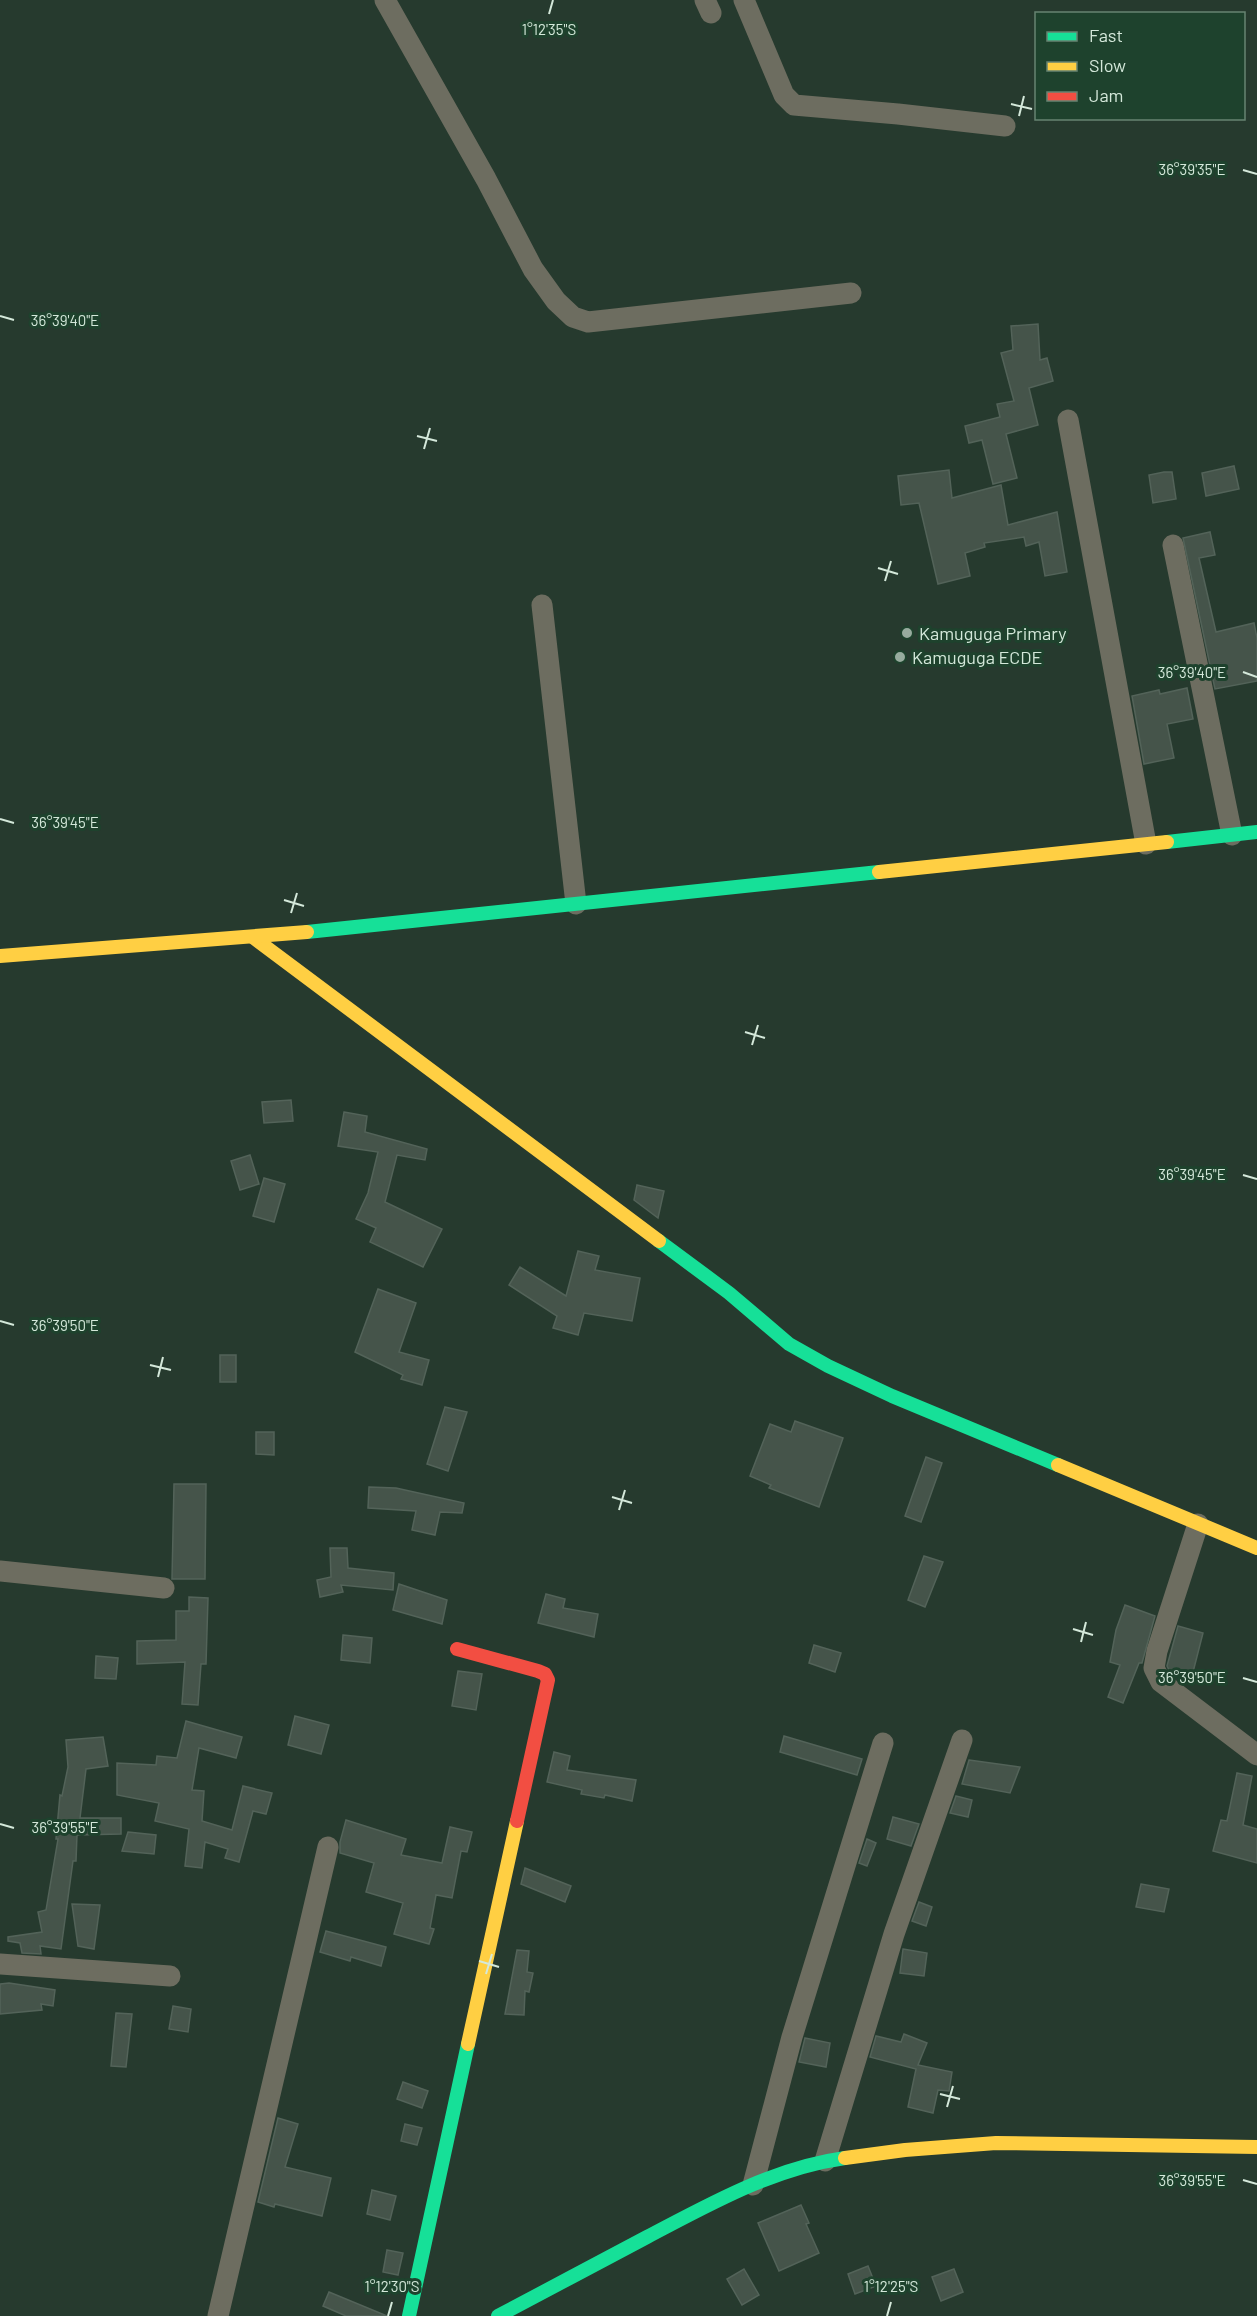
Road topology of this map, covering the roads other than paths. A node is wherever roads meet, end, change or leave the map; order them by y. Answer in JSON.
{"nodes":[{"id":1,"x":385,"y":0,"type":"edge"},
{"id":2,"x":744,"y":0,"type":"edge"},
{"id":3,"x":1005,"y":126,"type":"dead end"},
{"id":4,"x":851,"y":293,"type":"dead end"},
{"id":5,"x":1068,"y":420,"type":"dead end"},
{"id":6,"x":1173,"y":545,"type":"dead end"},
{"id":7,"x":542,"y":604,"type":"dead end"},
{"id":8,"x":1257,"y":832,"type":"edge"},
{"id":9,"x":1232,"y":835,"type":"junction"},
{"id":10,"x":1146,"y":844,"type":"junction"},
{"id":11,"x":576,"y":904,"type":"junction"},
{"id":12,"x":254,"y":938,"type":"junction"},
{"id":13,"x":0,"y":956,"type":"edge"},
{"id":14,"x":1198,"y":1524,"type":"junction"},
{"id":15,"x":1257,"y":1548,"type":"edge"},
{"id":16,"x":0,"y":1571,"type":"edge"},
{"id":17,"x":164,"y":1588,"type":"dead end"},
{"id":18,"x":457,"y":1649,"type":"dead end"},
{"id":19,"x":962,"y":1740,"type":"dead end"},
{"id":20,"x":883,"y":1743,"type":"dead end"},
{"id":21,"x":1257,"y":1755,"type":"edge"},
{"id":22,"x":328,"y":1847,"type":"dead end"},
{"id":23,"x":0,"y":1964,"type":"edge"},
{"id":24,"x":170,"y":1976,"type":"dead end"},
{"id":25,"x":1257,"y":2147,"type":"edge"},
{"id":26,"x":825,"y":2161,"type":"junction"},
{"id":27,"x":753,"y":2185,"type":"junction"},
{"id":28,"x":218,"y":2316,"type":"edge"},
{"id":29,"x":408,"y":2316,"type":"edge"},
{"id":30,"x":498,"y":2316,"type":"edge"}],
"edges":[{"from":1,"to":4,"type":"street"},
{"from":2,"to":3,"type":"street"},
{"from":5,"to":10,"type":"street"},
{"from":6,"to":9,"type":"street"},
{"from":7,"to":11,"type":"street"},
{"from":8,"to":9,"type":"street"},
{"from":9,"to":10,"type":"street"},
{"from":10,"to":11,"type":"street"},
{"from":11,"to":12,"type":"street"},
{"from":12,"to":13,"type":"street"},
{"from":12,"to":14,"type":"street"},
{"from":14,"to":15,"type":"street"},
{"from":14,"to":21,"type":"street"},
{"from":16,"to":17,"type":"street"},
{"from":18,"to":29,"type":"street"},
{"from":19,"to":26,"type":"street"},
{"from":20,"to":27,"type":"street"},
{"from":22,"to":28,"type":"street"},
{"from":23,"to":24,"type":"street"},
{"from":25,"to":26,"type":"street"},
{"from":26,"to":27,"type":"street"},
{"from":27,"to":30,"type":"street"}]}
